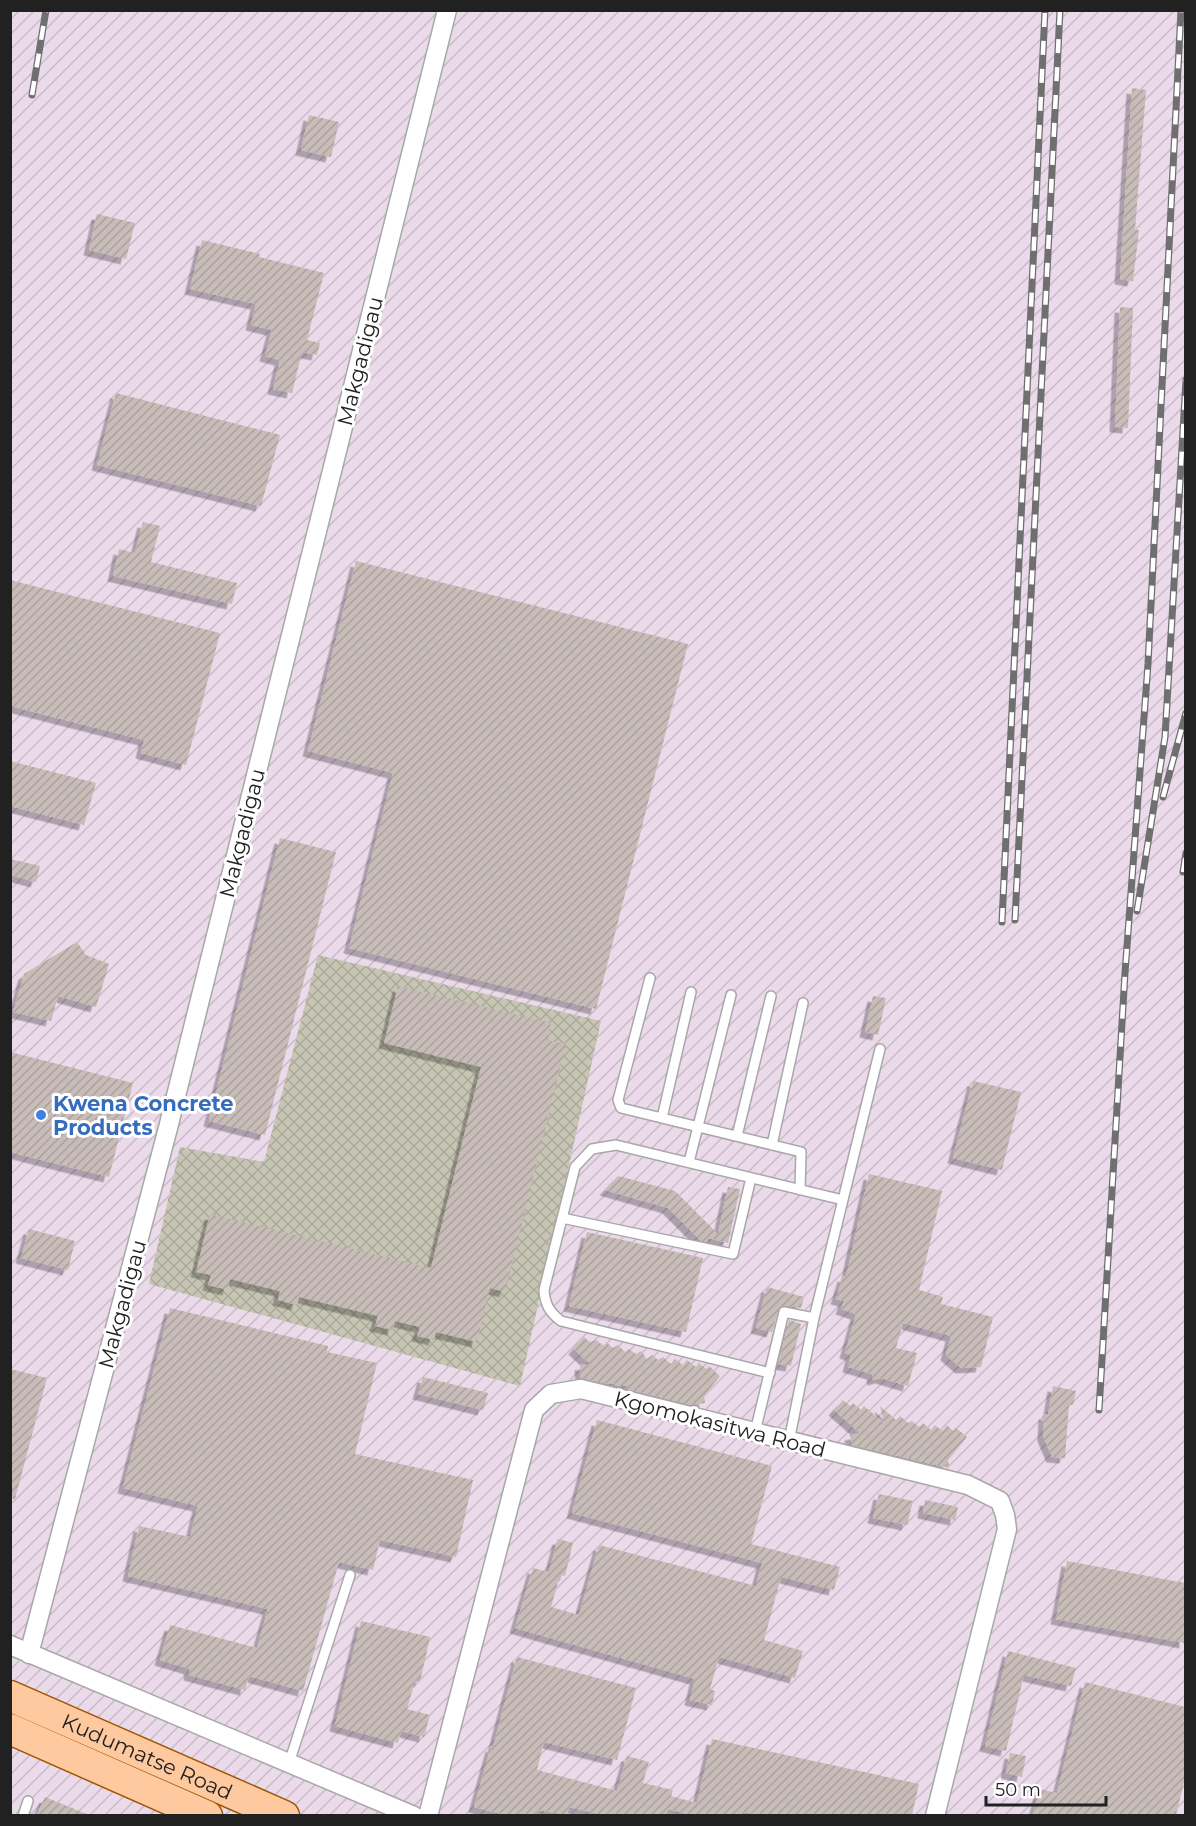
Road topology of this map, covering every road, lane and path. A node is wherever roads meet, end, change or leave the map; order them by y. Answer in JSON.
{"nodes":[{"id":1,"x":447,"y":10,"type":"edge"},
{"id":2,"x":650,"y":978,"type":"dead end"},
{"id":3,"x":691,"y":992,"type":"dead end"},
{"id":4,"x":731,"y":995,"type":"dead end"},
{"id":5,"x":771,"y":996,"type":"dead end"},
{"id":6,"x":803,"y":1003,"type":"dead end"},
{"id":7,"x":880,"y":1048,"type":"dead end"},
{"id":8,"x":662,"y":1118,"type":"junction"},
{"id":9,"x":698,"y":1127,"type":"junction"},
{"id":10,"x":738,"y":1136,"type":"junction"},
{"id":11,"x":772,"y":1145,"type":"junction"},
{"id":12,"x":689,"y":1162,"type":"junction"},
{"id":13,"x":751,"y":1178,"type":"junction"},
{"id":14,"x":800,"y":1190,"type":"junction"},
{"id":15,"x":843,"y":1200,"type":"junction"},
{"id":16,"x":562,"y":1218,"type":"junction"},
{"id":17,"x":814,"y":1318,"type":"junction"},
{"id":18,"x":770,"y":1372,"type":"junction"},
{"id":19,"x":755,"y":1432,"type":"junction"},
{"id":20,"x":789,"y":1441,"type":"junction"},
{"id":21,"x":350,"y":1575,"type":"dead end"},
{"id":22,"x":10,"y":1645,"type":"edge"},
{"id":23,"x":29,"y":1653,"type":"junction"},
{"id":24,"x":10,"y":1696,"type":"edge"},
{"id":25,"x":10,"y":1729,"type":"edge"},
{"id":26,"x":289,"y":1763,"type":"junction"},
{"id":27,"x":28,"y":1801,"type":"dead end"},
{"id":28,"x":23,"y":1815,"type":"edge"},
{"id":29,"x":207,"y":1815,"type":"edge"},
{"id":30,"x":284,"y":1815,"type":"edge"},
{"id":31,"x":414,"y":1815,"type":"edge"},
{"id":32,"x":428,"y":1815,"type":"edge"},
{"id":33,"x":935,"y":1815,"type":"edge"}],
"edges":[{"from":1,"to":23,"type":"street","name":"Makgadigau"},
{"from":2,"to":8,"type":"lane"},
{"from":3,"to":8,"type":"lane"},
{"from":4,"to":9,"type":"lane"},
{"from":5,"to":10,"type":"lane"},
{"from":6,"to":11,"type":"lane"},
{"from":7,"to":15,"type":"lane"},
{"from":8,"to":9,"type":"lane"},
{"from":9,"to":10,"type":"lane"},
{"from":9,"to":12,"type":"lane"},
{"from":10,"to":11,"type":"lane"},
{"from":11,"to":14,"type":"lane"},
{"from":12,"to":13,"type":"lane"},
{"from":12,"to":16,"type":"lane"},
{"from":13,"to":14,"type":"lane"},
{"from":13,"to":16,"type":"lane"},
{"from":14,"to":15,"type":"lane"},
{"from":15,"to":17,"type":"lane"},
{"from":16,"to":18,"type":"lane"},
{"from":17,"to":18,"type":"lane"},
{"from":17,"to":20,"type":"lane"},
{"from":18,"to":19,"type":"lane"},
{"from":19,"to":20,"type":"street","name":"Kgomokasitwa Road"},
{"from":19,"to":32,"type":"street","name":"Kgomokasitwa Road"},
{"from":20,"to":33,"type":"street","name":"Kgomokasitwa Road"},
{"from":21,"to":26,"type":"lane"},
{"from":22,"to":23,"type":"street"},
{"from":23,"to":26,"type":"street"},
{"from":24,"to":30,"type":"main road","name":"Kudumatse Road"},
{"from":25,"to":29,"type":"main road","name":"Kudumatse Road"},
{"from":26,"to":31,"type":"street"},
{"from":27,"to":28,"type":"lane"}]}
